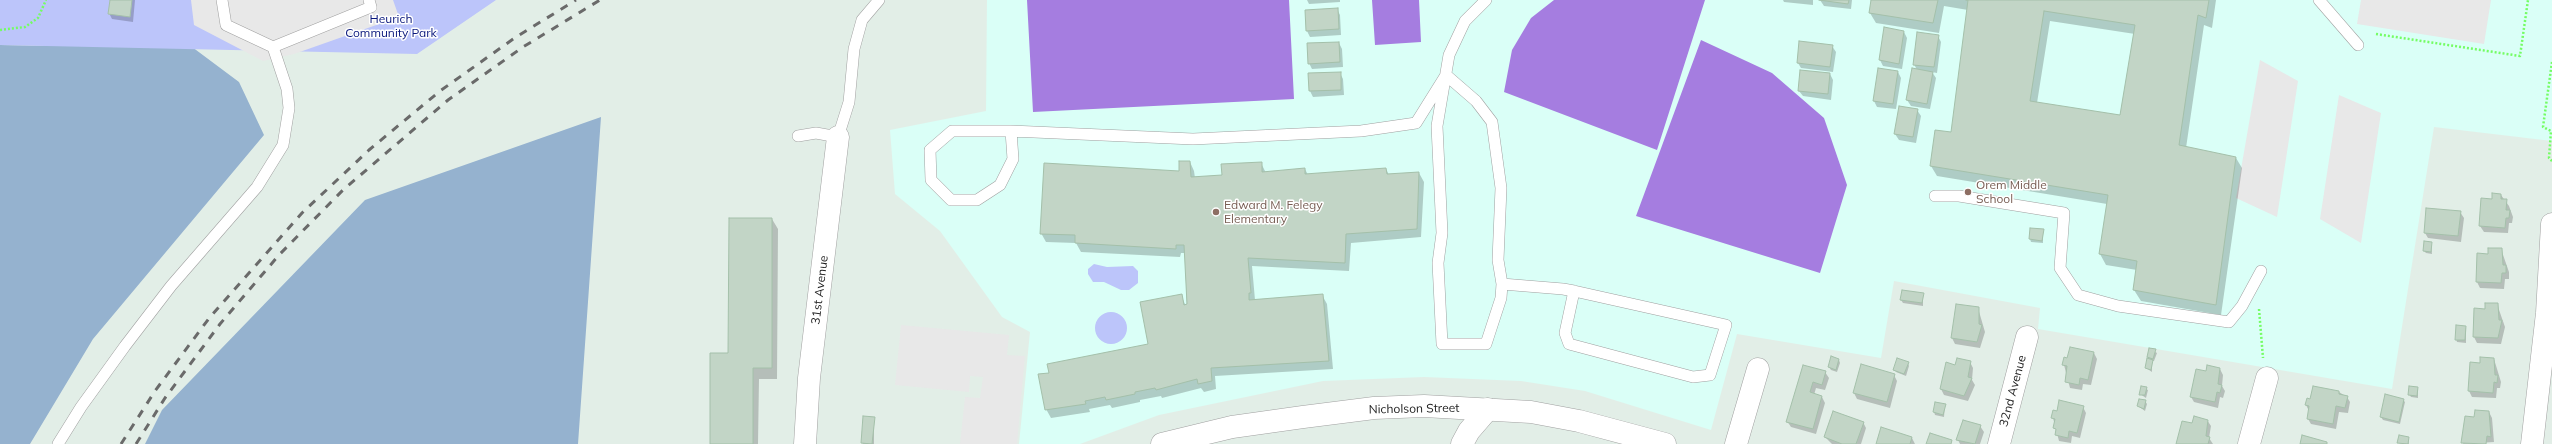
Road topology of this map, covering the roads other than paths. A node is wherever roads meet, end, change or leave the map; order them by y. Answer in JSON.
{"nodes":[{"id":1,"x":222,"y":0,"type":"edge"},
{"id":2,"x":369,"y":0,"type":"edge"},
{"id":3,"x":878,"y":0,"type":"edge"},
{"id":4,"x":1486,"y":0,"type":"edge"},
{"id":5,"x":2319,"y":0,"type":"edge"},
{"id":6,"x":2358,"y":45,"type":"dead end"},
{"id":7,"x":273,"y":47,"type":"junction"},
{"id":8,"x":1446,"y":74,"type":"junction"},
{"id":9,"x":1011,"y":131,"type":"junction"},
{"id":10,"x":798,"y":136,"type":"dead end"},
{"id":11,"x":838,"y":137,"type":"junction"},
{"id":12,"x":1935,"y":196,"type":"dead end"},
{"id":13,"x":2552,"y":224,"type":"edge"},
{"id":14,"x":2258,"y":276,"type":"road end"},
{"id":15,"x":1502,"y":284,"type":"junction"},
{"id":16,"x":1574,"y":291,"type":"junction"},
{"id":17,"x":2027,"y":337,"type":"dead end"},
{"id":18,"x":1758,"y":369,"type":"dead end"},
{"id":19,"x":2265,"y":369,"type":"road end"},
{"id":20,"x":1488,"y":409,"type":"junction"},
{"id":21,"x":58,"y":444,"type":"edge"},
{"id":22,"x":805,"y":444,"type":"edge"},
{"id":23,"x":1162,"y":444,"type":"edge"},
{"id":24,"x":1462,"y":444,"type":"edge"},
{"id":25,"x":1665,"y":444,"type":"edge"},
{"id":26,"x":1736,"y":444,"type":"edge"},
{"id":27,"x":1998,"y":444,"type":"edge"},
{"id":28,"x":2249,"y":444,"type":"edge"},
{"id":29,"x":2532,"y":444,"type":"edge"}],
"edges":[{"from":1,"to":7,"type":"lane"},
{"from":2,"to":7,"type":"lane"},
{"from":3,"to":11,"type":"lane"},
{"from":4,"to":8,"type":"lane"},
{"from":5,"to":6,"type":"lane"},
{"from":7,"to":21,"type":"lane"},
{"from":8,"to":9,"type":"lane"},
{"from":8,"to":15,"type":"lane"},
{"from":8,"to":15,"type":"lane"},
{"from":9,"to":9,"type":"lane"},
{"from":10,"to":11,"type":"lane"},
{"from":11,"to":22,"type":"street","name":"31st Avenue"},
{"from":12,"to":14,"type":"lane"},
{"from":13,"to":29,"type":"street"},
{"from":15,"to":16,"type":"lane"},
{"from":16,"to":16,"type":"lane"},
{"from":17,"to":27,"type":"street","name":"32nd Avenue"},
{"from":18,"to":26,"type":"street"},
{"from":19,"to":28,"type":"street"},
{"from":20,"to":23,"type":"street","name":"Nicholson Street"},
{"from":20,"to":24,"type":"street"},
{"from":20,"to":25,"type":"street","name":"Nicholson Street"}]}
